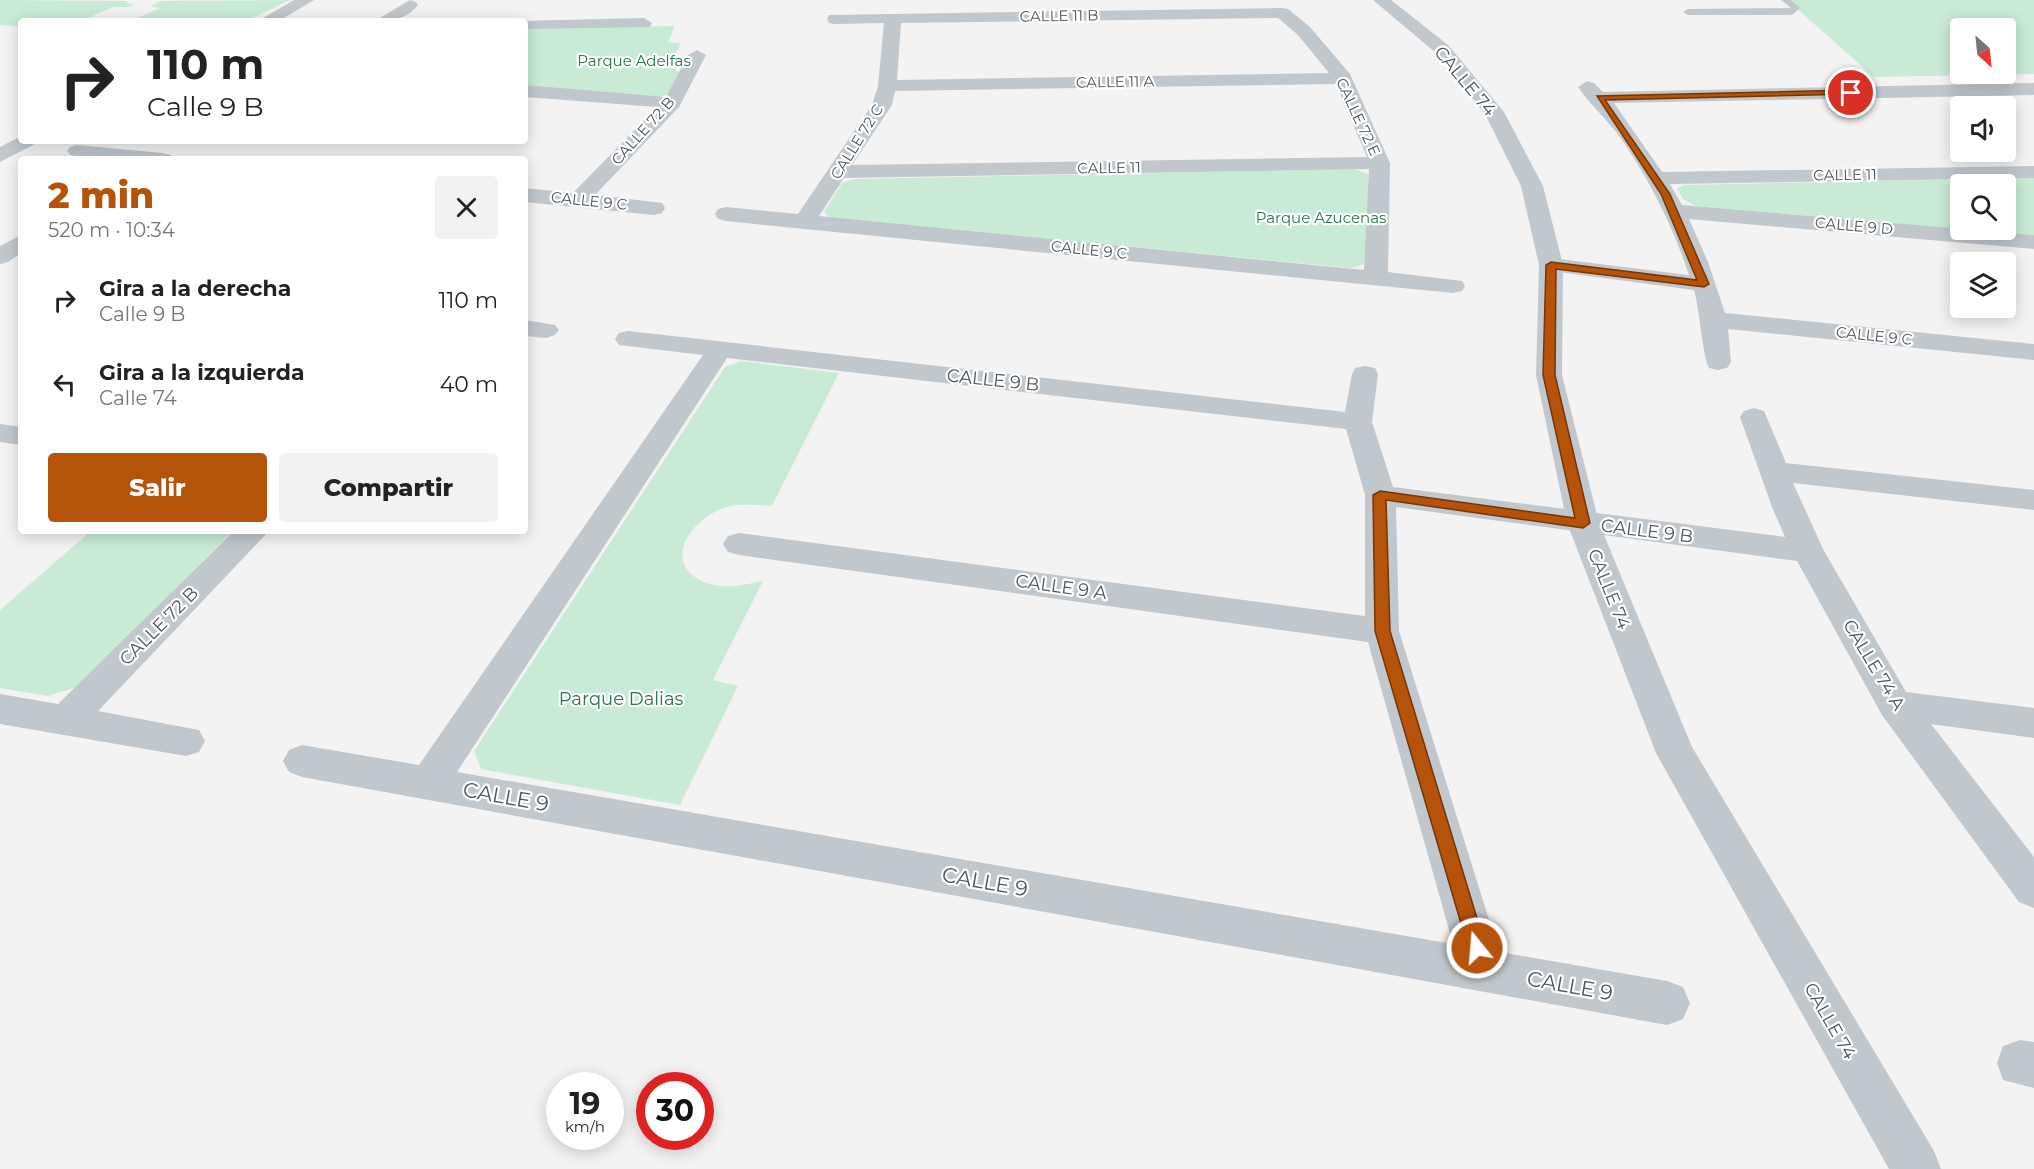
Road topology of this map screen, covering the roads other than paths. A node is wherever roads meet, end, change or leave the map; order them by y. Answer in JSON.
{"nodes":[{"id":1,"x":306,"y":0,"type":"edge"},
{"id":2,"x":942,"y":0,"type":"edge"},
{"id":3,"x":1381,"y":0,"type":"edge"},
{"id":4,"x":1785,"y":0,"type":"edge"},
{"id":5,"x":410,"y":5,"type":"dead end"},
{"id":6,"x":590,"y":8,"type":"dead end"},
{"id":7,"x":1688,"y":12,"type":"dead end"},
{"id":8,"x":1282,"y":13,"type":"joint"},
{"id":9,"x":272,"y":18,"type":"edge"},
{"id":10,"x":388,"y":18,"type":"edge"},
{"id":11,"x":893,"y":18,"type":"junction"},
{"id":12,"x":941,"y":18,"type":"junction"},
{"id":13,"x":835,"y":19,"type":"dead end"},
{"id":14,"x":644,"y":23,"type":"dead end"},
{"id":15,"x":528,"y":24,"type":"edge"},
{"id":16,"x":580,"y":24,"type":"junction"},
{"id":17,"x":697,"y":55,"type":"dead end"},
{"id":18,"x":1343,"y":78,"type":"junction"},
{"id":19,"x":887,"y":86,"type":"junction"},
{"id":20,"x":2034,"y":89,"type":"edge"},
{"id":21,"x":528,"y":91,"type":"edge"},
{"id":22,"x":672,"y":104,"type":"junction"},
{"id":23,"x":21,"y":144,"type":"edge"},
{"id":24,"x":159,"y":144,"type":"edge"},
{"id":25,"x":77,"y":151,"type":"dead end"},
{"id":26,"x":0,"y":156,"type":"edge"},
{"id":27,"x":129,"y":156,"type":"edge"},
{"id":28,"x":141,"y":156,"type":"edge"},
{"id":29,"x":1380,"y":163,"type":"junction"},
{"id":30,"x":839,"y":172,"type":"junction"},
{"id":31,"x":2034,"y":172,"type":"edge"},
{"id":32,"x":1656,"y":178,"type":"junction"},
{"id":33,"x":528,"y":195,"type":"edge"},
{"id":34,"x":579,"y":200,"type":"junction"},
{"id":35,"x":654,"y":208,"type":"dead end"},
{"id":36,"x":1674,"y":211,"type":"junction"},
{"id":37,"x":726,"y":214,"type":"dead end"},
{"id":38,"x":804,"y":222,"type":"junction"},
{"id":39,"x":2034,"y":242,"type":"edge"},
{"id":40,"x":18,"y":244,"type":"edge"},
{"id":41,"x":0,"y":257,"type":"edge"},
{"id":42,"x":1551,"y":265,"type":"junction"},
{"id":43,"x":0,"y":266,"type":"edge"},
{"id":44,"x":18,"y":268,"type":"edge"},
{"id":45,"x":1376,"y":278,"type":"junction"},
{"id":46,"x":1704,"y":284,"type":"junction"},
{"id":47,"x":1453,"y":286,"type":"dead end"},
{"id":48,"x":1714,"y":320,"type":"junction"},
{"id":49,"x":628,"y":339,"type":"dead end"},
{"id":50,"x":720,"y":349,"type":"junction"},
{"id":51,"x":2034,"y":352,"type":"edge"},
{"id":52,"x":1718,"y":362,"type":"dead end"},
{"id":53,"x":1365,"y":374,"type":"dead end"},
{"id":54,"x":1754,"y":417,"type":"dead end"},
{"id":55,"x":1358,"y":422,"type":"junction"},
{"id":56,"x":0,"y":433,"type":"edge"},
{"id":57,"x":18,"y":436,"type":"edge"},
{"id":58,"x":1773,"y":471,"type":"junction"},
{"id":59,"x":1380,"y":495,"type":"junction"},
{"id":60,"x":2034,"y":500,"type":"edge"},
{"id":61,"x":1583,"y":523,"type":"junction"},
{"id":62,"x":250,"y":534,"type":"edge"},
{"id":63,"x":739,"y":544,"type":"dead end"},
{"id":64,"x":1808,"y":551,"type":"junction"},
{"id":65,"x":1382,"y":631,"type":"junction"},
{"id":66,"x":1895,"y":705,"type":"junction"},
{"id":67,"x":0,"y":709,"type":"edge"},
{"id":68,"x":66,"y":720,"type":"junction"},
{"id":69,"x":2034,"y":723,"type":"edge"},
{"id":70,"x":186,"y":741,"type":"dead end"},
{"id":71,"x":302,"y":761,"type":"dead end"},
{"id":72,"x":429,"y":783,"type":"junction"},
{"id":73,"x":2034,"y":889,"type":"edge"},
{"id":74,"x":1483,"y":971,"type":"junction"},
{"id":75,"x":1667,"y":1003,"type":"dead end"},
{"id":76,"x":1916,"y":1169,"type":"edge"}],
"edges":[{"from":1,"to":9,"type":"street"},
{"from":2,"to":12,"type":"street"},
{"from":3,"to":42,"type":"street","name":"CALLE 74"},
{"from":4,"to":7,"type":"lane"},
{"from":5,"to":10,"type":"street"},
{"from":6,"to":16,"type":"street"},
{"from":8,"to":12,"type":"street","name":"CALLE 11 B"},
{"from":8,"to":18,"type":"street","name":"CALLE 72 E"},
{"from":11,"to":12,"type":"street","name":"CALLE 11 B"},
{"from":11,"to":13,"type":"street","name":"CALLE 11 B"},
{"from":11,"to":19,"type":"street","name":"CALLE 72 C"},
{"from":14,"to":16,"type":"street"},
{"from":15,"to":16,"type":"street"},
{"from":17,"to":22,"type":"street","name":"CALLE 72 B"},
{"from":18,"to":19,"type":"street","name":"CALLE 11 A"},
{"from":18,"to":29,"type":"street","name":"CALLE 72 E"},
{"from":19,"to":30,"type":"street","name":"CALLE 72 C"},
{"from":20,"to":32,"type":"street"},
{"from":21,"to":22,"type":"street"},
{"from":22,"to":34,"type":"street","name":"CALLE 72 B"},
{"from":23,"to":26,"type":"street"},
{"from":24,"to":28,"type":"street"},
{"from":25,"to":27,"type":"street"},
{"from":29,"to":30,"type":"street","name":"CALLE 11"},
{"from":29,"to":45,"type":"street","name":"CALLE 72 E"},
{"from":30,"to":38,"type":"street","name":"CALLE 72 C"},
{"from":31,"to":32,"type":"street","name":"CALLE 11"},
{"from":32,"to":36,"type":"street"},
{"from":33,"to":34,"type":"street","name":"CALLE 9 C"},
{"from":34,"to":35,"type":"street","name":"CALLE 9 C"},
{"from":36,"to":39,"type":"street","name":"CALLE 9 D"},
{"from":36,"to":46,"type":"street"},
{"from":37,"to":38,"type":"street","name":"CALLE 9 C"},
{"from":38,"to":45,"type":"street","name":"CALLE 9 C"},
{"from":40,"to":41,"type":"street"},
{"from":42,"to":46,"type":"street"},
{"from":42,"to":61,"type":"street","name":"CALLE 74"},
{"from":43,"to":44,"type":"street"},
{"from":45,"to":47,"type":"street","name":"CALLE 9 C"},
{"from":46,"to":48,"type":"street"},
{"from":48,"to":51,"type":"street","name":"CALLE 9 C"},
{"from":48,"to":52,"type":"street"},
{"from":49,"to":50,"type":"street","name":"CALLE 9 B"},
{"from":50,"to":55,"type":"street","name":"CALLE 9 B"},
{"from":50,"to":72,"type":"street"},
{"from":53,"to":55,"type":"street"},
{"from":54,"to":58,"type":"street","name":"CALLE 74 A"},
{"from":55,"to":59,"type":"street"},
{"from":56,"to":57,"type":"street"},
{"from":58,"to":60,"type":"street"},
{"from":58,"to":64,"type":"street","name":"CALLE 74 A"},
{"from":59,"to":61,"type":"street","name":"CALLE 9 B"},
{"from":59,"to":65,"type":"street"},
{"from":61,"to":64,"type":"street","name":"CALLE 9 B"},
{"from":61,"to":76,"type":"street","name":"CALLE 74"},
{"from":62,"to":68,"type":"street","name":"CALLE 72 B"},
{"from":63,"to":65,"type":"street","name":"CALLE 9 A"},
{"from":64,"to":66,"type":"street","name":"CALLE 74 A"},
{"from":65,"to":74,"type":"street"},
{"from":66,"to":69,"type":"street"},
{"from":66,"to":73,"type":"street","name":"CALLE 74 A"},
{"from":67,"to":68,"type":"street"},
{"from":68,"to":70,"type":"street"},
{"from":71,"to":72,"type":"street","name":"CALLE 9"},
{"from":72,"to":74,"type":"street","name":"CALLE 9"},
{"from":74,"to":75,"type":"street","name":"CALLE 9"}]}
